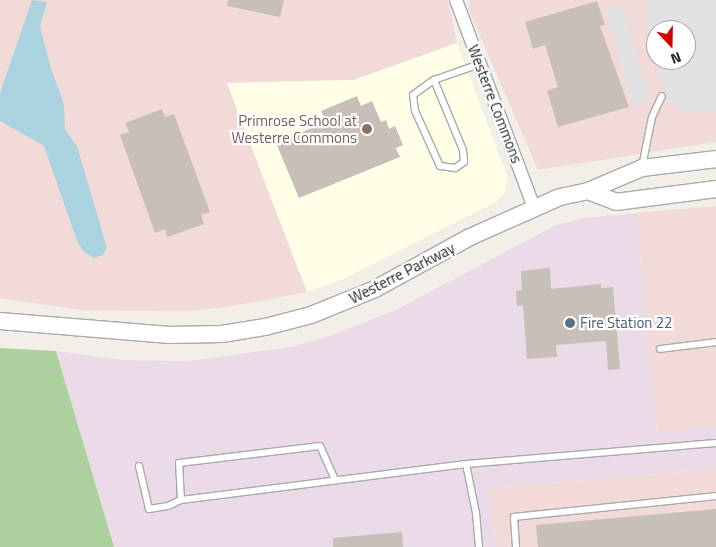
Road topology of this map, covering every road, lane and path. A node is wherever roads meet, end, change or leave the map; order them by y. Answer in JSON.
{"nodes":[{"id":1,"x":456,"y":0,"type":"edge"},
{"id":2,"x":480,"y":64,"type":"junction"},
{"id":3,"x":434,"y":80,"type":"junction"},
{"id":4,"x":662,"y":96,"type":"dead end"},
{"id":5,"x":716,"y":158,"type":"edge"},
{"id":6,"x":642,"y":168,"type":"junction"},
{"id":7,"x":716,"y":189,"type":"edge"},
{"id":8,"x":588,"y":192,"type":"junction"},
{"id":9,"x":534,"y":208,"type":"junction"},
{"id":10,"x":0,"y":321,"type":"edge"},
{"id":11,"x":716,"y":342,"type":"edge"},
{"id":12,"x":660,"y":349,"type":"dead end"},
{"id":13,"x":716,"y":443,"type":"edge"},
{"id":14,"x":466,"y":464,"type":"junction"},
{"id":15,"x":138,"y":466,"type":"dead end"},
{"id":16,"x":335,"y":480,"type":"junction"},
{"id":17,"x":716,"y":496,"type":"edge"},
{"id":18,"x":181,"y":500,"type":"junction"},
{"id":19,"x":479,"y":547,"type":"edge"},
{"id":20,"x":516,"y":547,"type":"edge"}],
"edges":[{"from":1,"to":2,"type":"street","name":"Westerre Commons"},
{"from":2,"to":3,"type":"lane"},
{"from":2,"to":9,"type":"street","name":"Westerre Commons"},
{"from":3,"to":3,"type":"lane"},
{"from":4,"to":6,"type":"lane"},
{"from":5,"to":6,"type":"street","name":"Westerre Parkway"},
{"from":6,"to":8,"type":"street","name":"Westerre Parkway"},
{"from":7,"to":8,"type":"street","name":"Westerre Parkway"},
{"from":8,"to":9,"type":"street","name":"Westerre Parkway"},
{"from":9,"to":10,"type":"street","name":"Westerre Parkway"},
{"from":11,"to":12,"type":"lane"},
{"from":13,"to":14,"type":"lane"},
{"from":14,"to":16,"type":"lane"},
{"from":14,"to":19,"type":"lane"},
{"from":15,"to":18,"type":"lane"},
{"from":16,"to":18,"type":"lane"},
{"from":16,"to":18,"type":"lane"},
{"from":17,"to":20,"type":"lane"}]}
